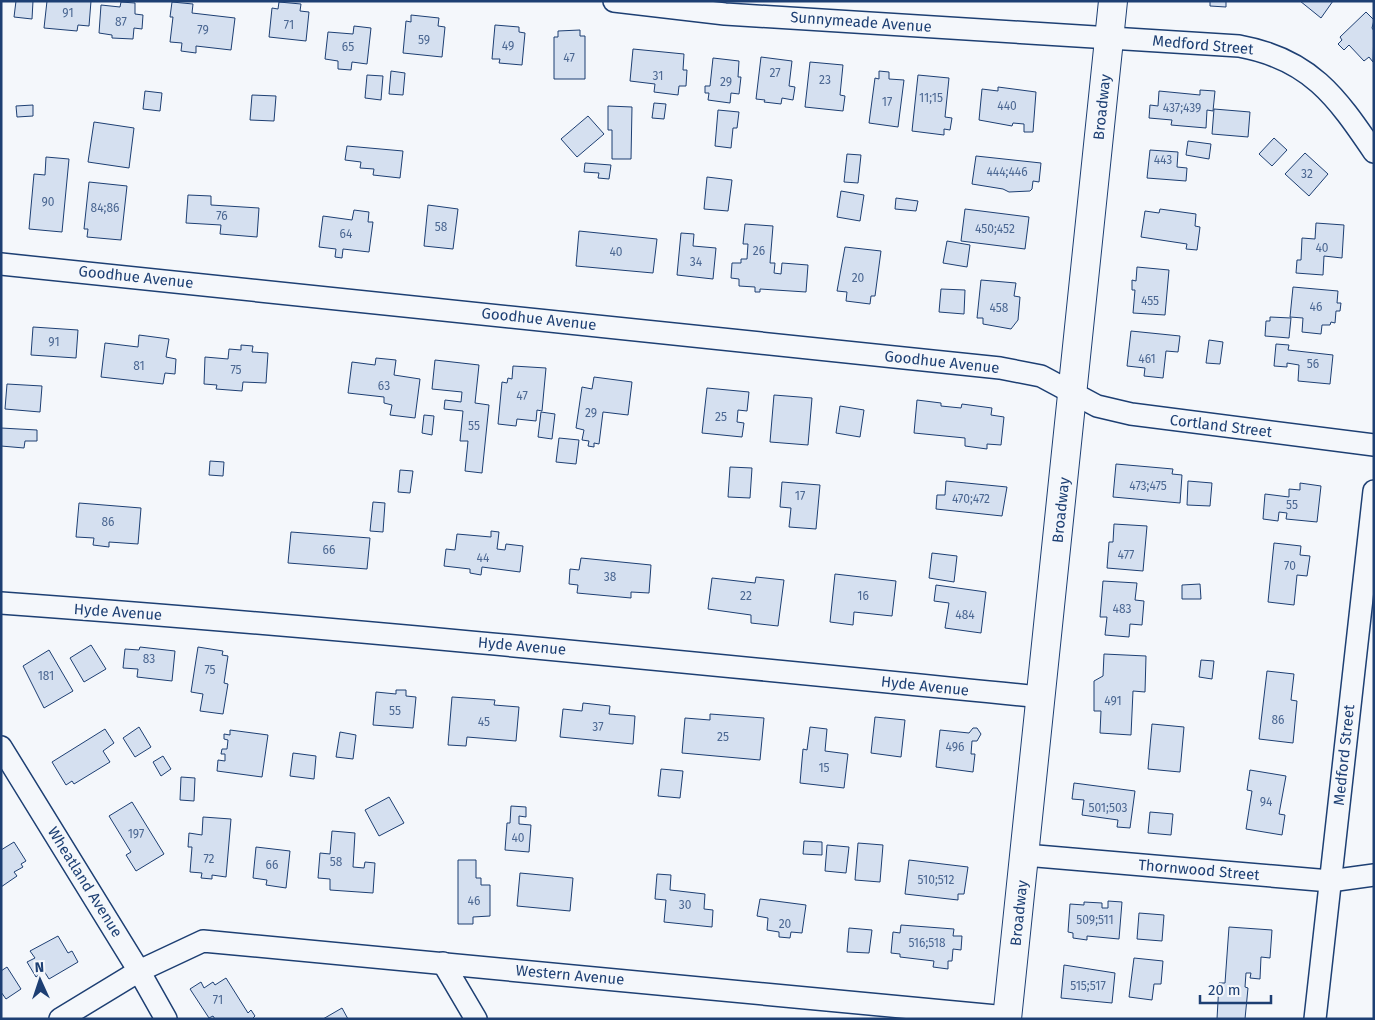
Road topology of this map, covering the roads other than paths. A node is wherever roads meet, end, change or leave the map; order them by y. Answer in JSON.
{"nodes":[{"id":1,"x":614,"y":1,"type":"edge"},
{"id":2,"x":1113,"y":1,"type":"edge"},
{"id":3,"x":1109,"y":38,"type":"junction"},
{"id":4,"x":1374,"y":152,"type":"edge"},
{"id":5,"x":1,"y":264,"type":"edge"},
{"id":6,"x":1073,"y":392,"type":"junction"},
{"id":7,"x":1374,"y":445,"type":"edge"},
{"id":8,"x":1374,"y":491,"type":"edge"},
{"id":9,"x":1,"y":603,"type":"edge"},
{"id":10,"x":1041,"y":697,"type":"junction"},
{"id":11,"x":2,"y":749,"type":"edge"},
{"id":12,"x":1025,"y":855,"type":"junction"},
{"id":13,"x":1374,"y":876,"type":"edge"},
{"id":14,"x":1330,"y":881,"type":"junction"},
{"id":15,"x":443,"y":963,"type":"junction"},
{"id":16,"x":139,"y":971,"type":"junction"},
{"id":17,"x":1007,"y":1018,"type":"edge"},
{"id":18,"x":60,"y":1019,"type":"edge"},
{"id":19,"x":166,"y":1019,"type":"edge"},
{"id":20,"x":476,"y":1019,"type":"edge"},
{"id":21,"x":1315,"y":1019,"type":"edge"}],
"edges":[{"from":1,"to":3,"type":"street","name":"Sunnymeade Avenue"},
{"from":2,"to":3,"type":"main road","name":"Broadway"},
{"from":3,"to":4,"type":"street","name":"Medford Street"},
{"from":3,"to":6,"type":"main road","name":"Broadway"},
{"from":5,"to":6,"type":"street","name":"Goodhue Avenue"},
{"from":6,"to":7,"type":"street","name":"Cortland Street"},
{"from":6,"to":10,"type":"main road","name":"Broadway"},
{"from":8,"to":14,"type":"street","name":"Medford Street"},
{"from":9,"to":10,"type":"street","name":"Hyde Avenue"},
{"from":10,"to":12,"type":"main road","name":"Broadway"},
{"from":11,"to":16,"type":"street","name":"Wheatland Avenue"},
{"from":12,"to":14,"type":"street","name":"Thornwood Street"},
{"from":12,"to":17,"type":"main road","name":"Broadway"},
{"from":13,"to":14,"type":"street","name":"Thornwood Street"},
{"from":14,"to":21,"type":"street","name":"Medford Street"},
{"from":15,"to":16,"type":"street","name":"Western Avenue"},
{"from":15,"to":17,"type":"street","name":"Western Avenue"},
{"from":15,"to":20,"type":"street"},
{"from":16,"to":18,"type":"street","name":"Western Avenue"},
{"from":16,"to":19,"type":"street","name":"Wheatland Avenue"}]}
